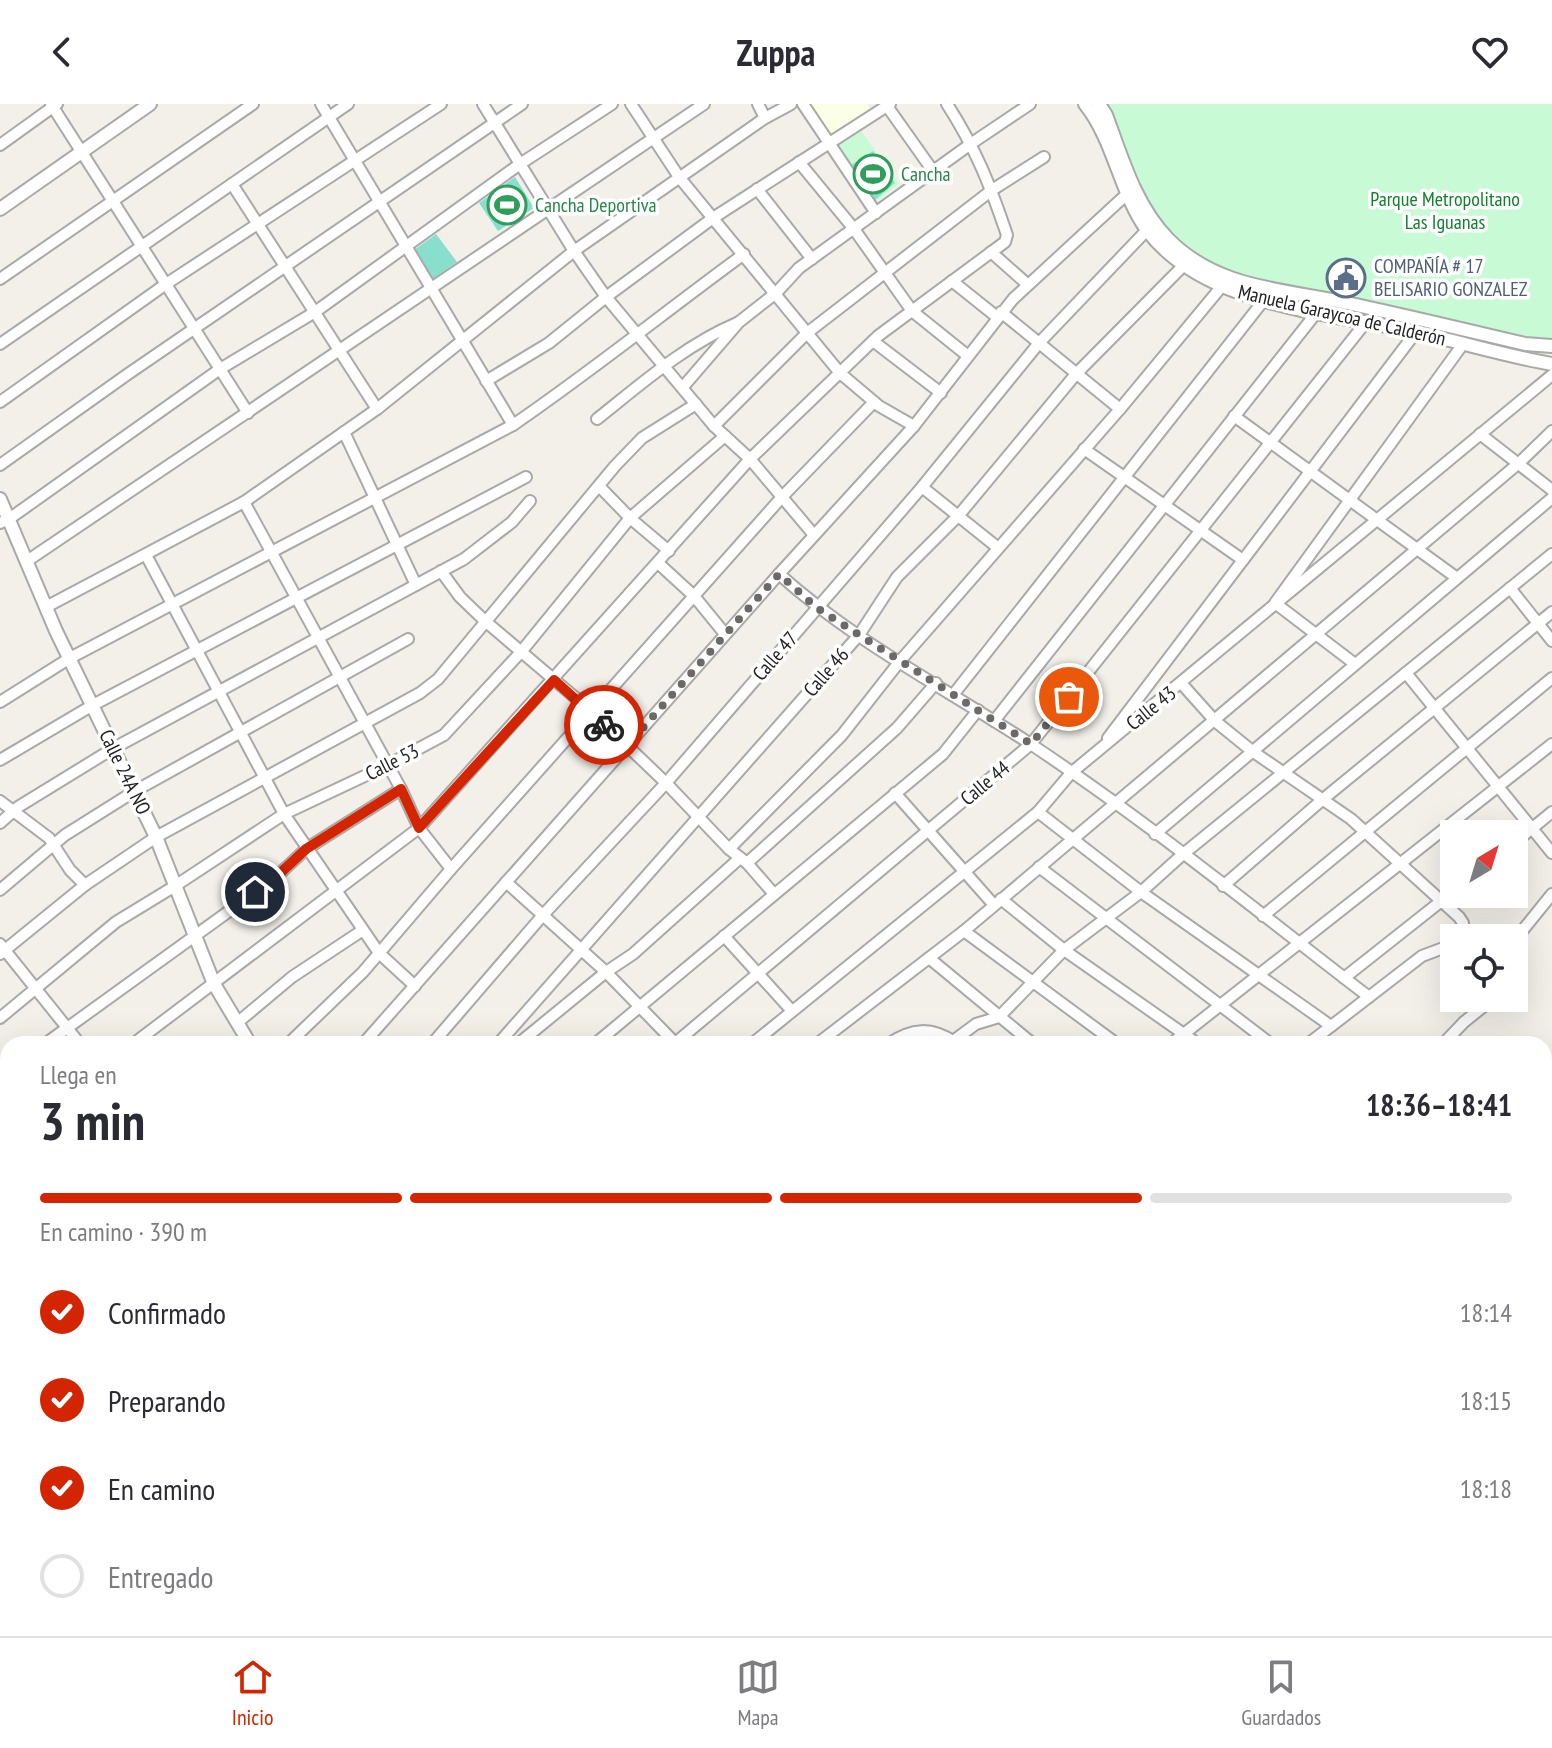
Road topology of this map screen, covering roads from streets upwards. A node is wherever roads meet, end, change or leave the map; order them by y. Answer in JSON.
{"nodes":[{"id":1,"x":150,"y":104,"type":"edge"},
{"id":2,"x":253,"y":104,"type":"edge"},
{"id":3,"x":321,"y":104,"type":"edge"},
{"id":4,"x":348,"y":104,"type":"edge"},
{"id":5,"x":441,"y":104,"type":"edge"},
{"id":6,"x":483,"y":104,"type":"edge"},
{"id":7,"x":522,"y":104,"type":"edge"},
{"id":8,"x":612,"y":104,"type":"edge"},
{"id":9,"x":631,"y":104,"type":"edge"},
{"id":10,"x":704,"y":104,"type":"edge"},
{"id":11,"x":758,"y":104,"type":"edge"},
{"id":12,"x":791,"y":104,"type":"edge"},
{"id":13,"x":803,"y":104,"type":"edge"},
{"id":14,"x":947,"y":104,"type":"edge"},
{"id":15,"x":1030,"y":104,"type":"edge"},
{"id":16,"x":1085,"y":104,"type":"edge"},
{"id":17,"x":1099,"y":104,"type":"edge"},
{"id":18,"x":54,"y":105,"type":"edge"},
{"id":19,"x":888,"y":105,"type":"edge"},
{"id":20,"x":329,"y":117,"type":"junction"},
{"id":21,"x":765,"y":118,"type":"junction"},
{"id":22,"x":495,"y":124,"type":"junction"},
{"id":23,"x":654,"y":139,"type":"junction"},
{"id":24,"x":828,"y":143,"type":"junction"},
{"id":25,"x":972,"y":143,"type":"junction"},
{"id":26,"x":0,"y":145,"type":"edge"},
{"id":27,"x":81,"y":153,"type":"junction"},
{"id":28,"x":1044,"y":157,"type":"dead end"},
{"id":29,"x":354,"y":161,"type":"junction"},
{"id":30,"x":799,"y":162,"type":"junction"},
{"id":31,"x":520,"y":164,"type":"junction"},
{"id":32,"x":933,"y":171,"type":"junction"},
{"id":33,"x":679,"y":177,"type":"junction"},
{"id":34,"x":232,"y":184,"type":"junction"},
{"id":35,"x":757,"y":189,"type":"junction"},
{"id":36,"x":992,"y":190,"type":"junction"},
{"id":37,"x":1128,"y":193,"type":"junction"},
{"id":38,"x":112,"y":201,"type":"junction"},
{"id":39,"x":380,"y":203,"type":"junction"},
{"id":40,"x":0,"y":209,"type":"edge"},
{"id":41,"x":549,"y":211,"type":"junction"},
{"id":42,"x":876,"y":213,"type":"junction"},
{"id":43,"x":713,"y":218,"type":"junction"},
{"id":44,"x":258,"y":224,"type":"junction"},
{"id":45,"x":854,"y":229,"type":"junction"},
{"id":46,"x":1147,"y":230,"type":"junction"},
{"id":47,"x":142,"y":246,"type":"junction"},
{"id":48,"x":406,"y":247,"type":"junction"},
{"id":49,"x":574,"y":251,"type":"junction"},
{"id":50,"x":991,"y":252,"type":"junction"},
{"id":51,"x":744,"y":254,"type":"junction"},
{"id":52,"x":812,"y":259,"type":"junction"},
{"id":53,"x":1184,"y":265,"type":"junction"},
{"id":54,"x":286,"y":267,"type":"junction"},
{"id":55,"x":885,"y":273,"type":"junction"},
{"id":56,"x":0,"y":279,"type":"edge"},
{"id":57,"x":952,"y":281,"type":"junction"},
{"id":58,"x":166,"y":284,"type":"junction"},
{"id":59,"x":1027,"y":284,"type":"junction"},
{"id":60,"x":1222,"y":286,"type":"junction"},
{"id":61,"x":431,"y":289,"type":"junction"},
{"id":62,"x":776,"y":293,"type":"junction"},
{"id":63,"x":606,"y":297,"type":"junction"},
{"id":64,"x":1264,"y":300,"type":"junction"},
{"id":65,"x":1344,"y":302,"type":"junction"},
{"id":66,"x":912,"y":311,"type":"junction"},
{"id":67,"x":315,"y":312,"type":"junction"},
{"id":68,"x":1317,"y":312,"type":"junction"},
{"id":69,"x":999,"y":314,"type":"junction"},
{"id":70,"x":1342,"y":317,"type":"junction"},
{"id":71,"x":739,"y":322,"type":"junction"},
{"id":72,"x":1366,"y":322,"type":"junction"},
{"id":73,"x":195,"y":330,"type":"junction"},
{"id":74,"x":1416,"y":332,"type":"junction"},
{"id":75,"x":635,"y":333,"type":"junction"},
{"id":76,"x":807,"y":333,"type":"junction"},
{"id":77,"x":462,"y":341,"type":"junction"},
{"id":78,"x":873,"y":341,"type":"junction"},
{"id":79,"x":1039,"y":343,"type":"junction"},
{"id":80,"x":0,"y":344,"type":"edge"},
{"id":81,"x":1463,"y":344,"type":"junction"},
{"id":82,"x":1552,"y":346,"type":"edge"},
{"id":83,"x":340,"y":351,"type":"junction"},
{"id":84,"x":968,"y":356,"type":"junction"},
{"id":85,"x":1552,"y":364,"type":"edge"},
{"id":86,"x":665,"y":365,"type":"junction"},
{"id":87,"x":220,"y":369,"type":"junction"},
{"id":88,"x":840,"y":373,"type":"junction"},
{"id":89,"x":1076,"y":374,"type":"junction"},
{"id":90,"x":1552,"y":375,"type":"edge"},
{"id":91,"x":486,"y":381,"type":"junction"},
{"id":92,"x":683,"y":387,"type":"junction"},
{"id":93,"x":941,"y":393,"type":"junction"},
{"id":94,"x":0,"y":402,"type":"edge"},
{"id":95,"x":874,"y":402,"type":"junction"},
{"id":96,"x":696,"y":404,"type":"junction"},
{"id":97,"x":377,"y":409,"type":"junction"},
{"id":98,"x":1120,"y":409,"type":"junction"},
{"id":99,"x":248,"y":413,"type":"junction"},
{"id":100,"x":1234,"y":416,"type":"junction"},
{"id":101,"x":597,"y":419,"type":"dead end"},
{"id":102,"x":513,"y":425,"type":"junction"},
{"id":103,"x":714,"y":426,"type":"junction"},
{"id":104,"x":914,"y":426,"type":"junction"},
{"id":105,"x":1552,"y":431,"type":"edge"},
{"id":106,"x":344,"y":432,"type":"junction"},
{"id":107,"x":1480,"y":434,"type":"junction"},
{"id":108,"x":725,"y":436,"type":"junction"},
{"id":109,"x":1270,"y":442,"type":"junction"},
{"id":110,"x":1084,"y":449,"type":"junction"},
{"id":111,"x":750,"y":459,"type":"junction"},
{"id":112,"x":1519,"y":463,"type":"junction"},
{"id":113,"x":0,"y":465,"type":"edge"},
{"id":114,"x":1310,"y":471,"type":"junction"},
{"id":115,"x":526,"y":477,"type":"dead end"},
{"id":116,"x":1124,"y":477,"type":"junction"},
{"id":117,"x":599,"y":486,"type":"junction"},
{"id":118,"x":922,"y":487,"type":"junction"},
{"id":119,"x":1552,"y":490,"type":"edge"},
{"id":120,"x":376,"y":497,"type":"junction"},
{"id":121,"x":782,"y":497,"type":"junction"},
{"id":122,"x":1552,"y":498,"type":"edge"},
{"id":123,"x":0,"y":499,"type":"edge"},
{"id":124,"x":530,"y":501,"type":"dead end"},
{"id":125,"x":1351,"y":501,"type":"junction"},
{"id":126,"x":244,"y":502,"type":"junction"},
{"id":127,"x":1164,"y":505,"type":"junction"},
{"id":128,"x":959,"y":515,"type":"junction"},
{"id":129,"x":630,"y":518,"type":"junction"},
{"id":130,"x":1378,"y":520,"type":"junction"},
{"id":131,"x":4,"y":521,"type":"edge"},
{"id":132,"x":1200,"y":531,"type":"junction"},
{"id":133,"x":814,"y":535,"type":"junction"},
{"id":134,"x":395,"y":544,"type":"junction"},
{"id":135,"x":997,"y":547,"type":"junction"},
{"id":136,"x":1418,"y":549,"type":"junction"},
{"id":137,"x":669,"y":551,"type":"junction"},
{"id":138,"x":272,"y":552,"type":"junction"},
{"id":139,"x":1552,"y":554,"type":"edge"},
{"id":140,"x":146,"y":555,"type":"junction"},
{"id":141,"x":1243,"y":560,"type":"junction"},
{"id":142,"x":27,"y":561,"type":"junction"},
{"id":143,"x":658,"y":563,"type":"junction"},
{"id":144,"x":441,"y":571,"type":"junction"},
{"id":145,"x":779,"y":574,"type":"junction"},
{"id":146,"x":1457,"y":578,"type":"junction"},
{"id":147,"x":416,"y":585,"type":"junction"},
{"id":148,"x":1510,"y":588,"type":"junction"},
{"id":149,"x":694,"y":596,"type":"junction"},
{"id":150,"x":296,"y":598,"type":"junction"},
{"id":151,"x":1275,"y":603,"type":"junction"},
{"id":152,"x":172,"y":604,"type":"junction"},
{"id":153,"x":46,"y":607,"type":"junction"},
{"id":154,"x":817,"y":608,"type":"junction"},
{"id":155,"x":1552,"y":612,"type":"edge"},
{"id":156,"x":485,"y":621,"type":"junction"},
{"id":157,"x":1538,"y":623,"type":"junction"},
{"id":158,"x":725,"y":634,"type":"junction"},
{"id":159,"x":859,"y":635,"type":"junction"},
{"id":160,"x":1316,"y":635,"type":"junction"},
{"id":161,"x":318,"y":637,"type":"junction"},
{"id":162,"x":408,"y":639,"type":"dead end"},
{"id":163,"x":1552,"y":641,"type":"edge"},
{"id":164,"x":197,"y":650,"type":"junction"},
{"id":165,"x":521,"y":652,"type":"junction"},
{"id":166,"x":70,"y":658,"type":"junction"},
{"id":167,"x":900,"y":661,"type":"junction"},
{"id":168,"x":1355,"y":664,"type":"junction"},
{"id":169,"x":1406,"y":673,"type":"junction"},
{"id":170,"x":340,"y":677,"type":"junction"},
{"id":171,"x":1552,"y":678,"type":"edge"},
{"id":172,"x":554,"y":680,"type":"junction"},
{"id":173,"x":936,"y":683,"type":"junction"},
{"id":174,"x":1181,"y":683,"type":"junction"},
{"id":175,"x":219,"y":691,"type":"junction"},
{"id":176,"x":953,"y":695,"type":"junction"},
{"id":177,"x":0,"y":702,"type":"edge"},
{"id":178,"x":93,"y":705,"type":"junction"},
{"id":179,"x":1434,"y":708,"type":"junction"},
{"id":180,"x":978,"y":710,"type":"junction"},
{"id":181,"x":591,"y":711,"type":"junction"},
{"id":182,"x":994,"y":721,"type":"junction"},
{"id":183,"x":1215,"y":721,"type":"junction"},
{"id":184,"x":365,"y":723,"type":"junction"},
{"id":185,"x":241,"y":732,"type":"junction"},
{"id":186,"x":1031,"y":744,"type":"junction"},
{"id":187,"x":1552,"y":744,"type":"edge"},
{"id":188,"x":626,"y":747,"type":"junction"},
{"id":189,"x":114,"y":748,"type":"junction"},
{"id":190,"x":1466,"y":748,"type":"junction"},
{"id":191,"x":1252,"y":751,"type":"junction"},
{"id":192,"x":1096,"y":753,"type":"junction"},
{"id":193,"x":0,"y":760,"type":"edge"},
{"id":194,"x":388,"y":765,"type":"junction"},
{"id":195,"x":1071,"y":773,"type":"junction"},
{"id":196,"x":1283,"y":773,"type":"junction"},
{"id":197,"x":265,"y":777,"type":"junction"},
{"id":198,"x":666,"y":783,"type":"junction"},
{"id":199,"x":1498,"y":787,"type":"junction"},
{"id":200,"x":401,"y":789,"type":"junction"},
{"id":201,"x":135,"y":791,"type":"junction"},
{"id":202,"x":895,"y":793,"type":"junction"},
{"id":203,"x":1322,"y":800,"type":"junction"},
{"id":204,"x":0,"y":801,"type":"edge"},
{"id":205,"x":1114,"y":804,"type":"junction"},
{"id":206,"x":15,"y":810,"type":"junction"},
{"id":207,"x":1038,"y":812,"type":"junction"},
{"id":208,"x":1552,"y":812,"type":"edge"},
{"id":209,"x":284,"y":814,"type":"junction"},
{"id":210,"x":699,"y":817,"type":"junction"},
{"id":211,"x":0,"y":823,"type":"edge"},
{"id":212,"x":419,"y":828,"type":"junction"},
{"id":213,"x":1531,"y":829,"type":"junction"},
{"id":214,"x":1364,"y":831,"type":"junction"},
{"id":215,"x":1528,"y":831,"type":"edge"},
{"id":216,"x":927,"y":832,"type":"junction"},
{"id":217,"x":1155,"y":834,"type":"junction"},
{"id":218,"x":156,"y":837,"type":"junction"},
{"id":219,"x":1073,"y":838,"type":"junction"},
{"id":220,"x":53,"y":845,"type":"junction"},
{"id":221,"x":306,"y":849,"type":"junction"},
{"id":222,"x":729,"y":849,"type":"junction"},
{"id":223,"x":1552,"y":853,"type":"edge"},
{"id":224,"x":1182,"y":855,"type":"junction"},
{"id":225,"x":744,"y":860,"type":"junction"},
{"id":226,"x":1401,"y":864,"type":"junction"},
{"id":227,"x":1039,"y":867,"type":"junction"},
{"id":228,"x":451,"y":869,"type":"junction"},
{"id":229,"x":964,"y":872,"type":"junction"},
{"id":230,"x":506,"y":882,"type":"junction"},
{"id":231,"x":85,"y":885,"type":"junction"},
{"id":232,"x":175,"y":886,"type":"junction"},
{"id":233,"x":1223,"y":886,"type":"junction"},
{"id":234,"x":0,"y":890,"type":"edge"},
{"id":235,"x":1141,"y":892,"type":"junction"},
{"id":236,"x":337,"y":893,"type":"junction"},
{"id":237,"x":774,"y":894,"type":"junction"},
{"id":238,"x":1552,"y":894,"type":"edge"},
{"id":239,"x":1440,"y":900,"type":"edge"},
{"id":240,"x":997,"y":902,"type":"junction"},
{"id":241,"x":1440,"y":902,"type":"edge"},
{"id":242,"x":1449,"y":908,"type":"edge"},
{"id":243,"x":543,"y":915,"type":"junction"},
{"id":244,"x":1263,"y":916,"type":"junction"},
{"id":245,"x":1107,"y":918,"type":"junction"},
{"id":246,"x":1463,"y":924,"type":"edge"},
{"id":247,"x":1528,"y":924,"type":"edge"},
{"id":248,"x":363,"y":930,"type":"junction"},
{"id":249,"x":964,"y":931,"type":"junction"},
{"id":250,"x":195,"y":935,"type":"junction"},
{"id":251,"x":724,"y":936,"type":"junction"},
{"id":252,"x":1299,"y":944,"type":"junction"},
{"id":253,"x":2,"y":949,"type":"edge"},
{"id":254,"x":1440,"y":949,"type":"edge"},
{"id":255,"x":582,"y":950,"type":"junction"},
{"id":256,"x":1064,"y":950,"type":"junction"},
{"id":257,"x":379,"y":953,"type":"junction"},
{"id":258,"x":929,"y":958,"type":"junction"},
{"id":259,"x":606,"y":972,"type":"junction"},
{"id":260,"x":758,"y":973,"type":"junction"},
{"id":261,"x":1260,"y":974,"type":"junction"},
{"id":262,"x":1344,"y":978,"type":"junction"},
{"id":263,"x":1033,"y":981,"type":"junction"},
{"id":264,"x":214,"y":984,"type":"junction"},
{"id":265,"x":415,"y":986,"type":"junction"},
{"id":266,"x":37,"y":990,"type":"junction"},
{"id":267,"x":1369,"y":997,"type":"junction"},
{"id":268,"x":641,"y":1005,"type":"junction"},
{"id":269,"x":1222,"y":1005,"type":"junction"},
{"id":270,"x":792,"y":1011,"type":"junction"},
{"id":271,"x":1476,"y":1012,"type":"edge"},
{"id":272,"x":999,"y":1017,"type":"junction"},
{"id":273,"x":0,"y":1018,"type":"edge"},
{"id":274,"x":237,"y":1023,"type":"junction"},
{"id":275,"x":66,"y":1026,"type":"junction"},
{"id":276,"x":1331,"y":1026,"type":"junction"},
{"id":277,"x":1184,"y":1033,"type":"junction"},
{"id":278,"x":54,"y":1036,"type":"edge"},
{"id":279,"x":74,"y":1036,"type":"edge"},
{"id":280,"x":144,"y":1036,"type":"edge"},
{"id":281,"x":245,"y":1036,"type":"edge"},
{"id":282,"x":296,"y":1036,"type":"edge"},
{"id":283,"x":370,"y":1036,"type":"edge"},
{"id":284,"x":439,"y":1036,"type":"edge"},
{"id":285,"x":505,"y":1036,"type":"edge"},
{"id":286,"x":528,"y":1036,"type":"edge"},
{"id":287,"x":604,"y":1036,"type":"edge"},
{"id":288,"x":668,"y":1036,"type":"edge"},
{"id":289,"x":684,"y":1036,"type":"edge"},
{"id":290,"x":762,"y":1036,"type":"edge"},
{"id":291,"x":825,"y":1036,"type":"edge"},
{"id":292,"x":900,"y":1036,"type":"edge"},
{"id":293,"x":940,"y":1036,"type":"edge"},
{"id":294,"x":961,"y":1036,"type":"edge"},
{"id":295,"x":1023,"y":1036,"type":"edge"},
{"id":296,"x":1106,"y":1036,"type":"edge"},
{"id":297,"x":1180,"y":1036,"type":"edge"},
{"id":298,"x":1188,"y":1036,"type":"edge"},
{"id":299,"x":1261,"y":1036,"type":"edge"},
{"id":300,"x":1318,"y":1036,"type":"edge"},
{"id":301,"x":1451,"y":1036,"type":"edge"}],
"edges":[{"from":1,"to":27,"type":"street"},
{"from":2,"to":38,"type":"street"},
{"from":3,"to":20,"type":"street"},
{"from":4,"to":20,"type":"street"},
{"from":5,"to":29,"type":"street"},
{"from":6,"to":22,"type":"street"},
{"from":7,"to":22,"type":"street"},
{"from":8,"to":31,"type":"street"},
{"from":9,"to":23,"type":"street"},
{"from":10,"to":23,"type":"street"},
{"from":11,"to":21,"type":"street"},
{"from":12,"to":21,"type":"street"},
{"from":13,"to":24,"type":"street"},
{"from":14,"to":25,"type":"street"},
{"from":15,"to":25,"type":"street"},
{"from":16,"to":37,"type":"street","name":"Manuela Garaycoa de Calderón"},
{"from":17,"to":65,"type":"street","name":"Manuela Garaycoa de Calderón"},
{"from":18,"to":26,"type":"street"},
{"from":18,"to":27,"type":"street"},
{"from":19,"to":24,"type":"street"},
{"from":19,"to":32,"type":"street"},
{"from":20,"to":29,"type":"street"},
{"from":20,"to":34,"type":"street"},
{"from":21,"to":33,"type":"street"},
{"from":22,"to":31,"type":"street"},
{"from":22,"to":39,"type":"street"},
{"from":23,"to":33,"type":"street"},
{"from":23,"to":41,"type":"street"},
{"from":24,"to":30,"type":"street"},
{"from":24,"to":42,"type":"street"},
{"from":25,"to":32,"type":"street"},
{"from":25,"to":36,"type":"street"},
{"from":27,"to":38,"type":"street"},
{"from":27,"to":40,"type":"street"},
{"from":28,"to":36,"type":"street"},
{"from":29,"to":39,"type":"street"},
{"from":29,"to":44,"type":"street"},
{"from":30,"to":35,"type":"street"},
{"from":30,"to":45,"type":"street"},
{"from":31,"to":41,"type":"street"},
{"from":31,"to":48,"type":"street"},
{"from":32,"to":42,"type":"street"},
{"from":33,"to":43,"type":"street"},
{"from":33,"to":49,"type":"street"},
{"from":34,"to":44,"type":"street"},
{"from":34,"to":47,"type":"street"},
{"from":35,"to":43,"type":"street"},
{"from":35,"to":52,"type":"street"},
{"from":36,"to":50,"type":"street"},
{"from":36,"to":55,"type":"street"},
{"from":37,"to":46,"type":"street","name":"Manuela Garaycoa de Calderón"},
{"from":37,"to":59,"type":"street"},
{"from":38,"to":47,"type":"street"},
{"from":38,"to":56,"type":"street"},
{"from":39,"to":48,"type":"street"},
{"from":39,"to":54,"type":"street"},
{"from":41,"to":49,"type":"street"},
{"from":41,"to":61,"type":"street"},
{"from":42,"to":45,"type":"street"},
{"from":43,"to":51,"type":"street"},
{"from":43,"to":63,"type":"street"},
{"from":44,"to":54,"type":"street"},
{"from":44,"to":58,"type":"street"},
{"from":45,"to":52,"type":"street"},
{"from":45,"to":55,"type":"street"},
{"from":46,"to":53,"type":"street","name":"Manuela Garaycoa de Calderón"},
{"from":46,"to":79,"type":"street","name":"Calle 47"},
{"from":47,"to":58,"type":"street"},
{"from":47,"to":80,"type":"street"},
{"from":48,"to":61,"type":"street"},
{"from":48,"to":67,"type":"street"},
{"from":49,"to":63,"type":"street"},
{"from":49,"to":77,"type":"street"},
{"from":50,"to":57,"type":"street"},
{"from":50,"to":59,"type":"street"},
{"from":51,"to":62,"type":"street"},
{"from":51,"to":75,"type":"street"},
{"from":52,"to":62,"type":"street"},
{"from":53,"to":60,"type":"street","name":"Manuela Garaycoa de Calderón"},
{"from":53,"to":89,"type":"street","name":"Calle 46"},
{"from":54,"to":67,"type":"street"},
{"from":54,"to":73,"type":"street"},
{"from":55,"to":66,"type":"street"},
{"from":55,"to":76,"type":"street"},
{"from":57,"to":66,"type":"street"},
{"from":57,"to":69,"type":"street"},
{"from":58,"to":73,"type":"street"},
{"from":58,"to":94,"type":"street"},
{"from":59,"to":69,"type":"street"},
{"from":60,"to":64,"type":"street","name":"Manuela Garaycoa de Calderón"},
{"from":60,"to":98,"type":"street"},
{"from":61,"to":77,"type":"street"},
{"from":61,"to":83,"type":"street"},
{"from":62,"to":71,"type":"street"},
{"from":62,"to":76,"type":"street"},
{"from":63,"to":75,"type":"street"},
{"from":63,"to":91,"type":"street"},
{"from":64,"to":68,"type":"street","name":"Manuela Garaycoa de Calderón"},
{"from":64,"to":116,"type":"street"},
{"from":65,"to":70,"type":"street"},
{"from":65,"to":82,"type":"street","name":"Manuela Garaycoa de Calderón"},
{"from":66,"to":78,"type":"street"},
{"from":66,"to":84,"type":"street"},
{"from":67,"to":83,"type":"street"},
{"from":67,"to":87,"type":"street"},
{"from":68,"to":70,"type":"street","name":"Manuela Garaycoa de Calderón"},
{"from":68,"to":100,"type":"street"},
{"from":69,"to":79,"type":"street"},
{"from":69,"to":84,"type":"street"},
{"from":70,"to":72,"type":"street","name":"Manuela Garaycoa de Calderón"},
{"from":71,"to":86,"type":"street"},
{"from":71,"to":92,"type":"street"},
{"from":72,"to":74,"type":"street","name":"Manuela Garaycoa de Calderón"},
{"from":72,"to":109,"type":"street","name":"Calle 44"},
{"from":73,"to":87,"type":"street"},
{"from":73,"to":113,"type":"street"},
{"from":74,"to":81,"type":"street","name":"Manuela Garaycoa de Calderón"},
{"from":74,"to":114,"type":"street"},
{"from":75,"to":86,"type":"street"},
{"from":75,"to":102,"type":"street"},
{"from":76,"to":88,"type":"street"},
{"from":76,"to":103,"type":"street"},
{"from":77,"to":91,"type":"street"},
{"from":77,"to":97,"type":"street"},
{"from":78,"to":88,"type":"street"},
{"from":78,"to":93,"type":"street"},
{"from":79,"to":89,"type":"street"},
{"from":79,"to":118,"type":"street","name":"Calle 47"},
{"from":81,"to":85,"type":"street","name":"Manuela Garaycoa de Calderón"},
{"from":81,"to":125,"type":"street"},
{"from":83,"to":97,"type":"street"},
{"from":83,"to":99,"type":"street"},
{"from":84,"to":93,"type":"street"},
{"from":86,"to":92,"type":"street"},
{"from":86,"to":101,"type":"street"},
{"from":87,"to":99,"type":"street"},
{"from":87,"to":131,"type":"street"},
{"from":88,"to":95,"type":"street"},
{"from":88,"to":111,"type":"street"},
{"from":89,"to":98,"type":"street"},
{"from":89,"to":128,"type":"street","name":"Calle 46"},
{"from":90,"to":107,"type":"street","name":"Calle 43"},
{"from":91,"to":102,"type":"street"},
{"from":92,"to":96,"type":"street"},
{"from":93,"to":104,"type":"street"},
{"from":95,"to":104,"type":"street"},
{"from":95,"to":121,"type":"street"},
{"from":96,"to":103,"type":"street"},
{"from":96,"to":117,"type":"street"},
{"from":97,"to":106,"type":"street"},
{"from":98,"to":110,"type":"street"},
{"from":99,"to":142,"type":"street"},
{"from":100,"to":109,"type":"street"},
{"from":100,"to":127,"type":"street"},
{"from":102,"to":120,"type":"street"},
{"from":103,"to":108,"type":"street"},
{"from":104,"to":133,"type":"street"},
{"from":105,"to":112,"type":"street"},
{"from":106,"to":120,"type":"street"},
{"from":106,"to":126,"type":"street"},
{"from":107,"to":112,"type":"street"},
{"from":107,"to":130,"type":"street","name":"Calle 43"},
{"from":108,"to":111,"type":"street"},
{"from":108,"to":129,"type":"street","name":"Calle 53"},
{"from":109,"to":114,"type":"street"},
{"from":109,"to":132,"type":"street","name":"Calle 44"},
{"from":110,"to":116,"type":"street"},
{"from":110,"to":135,"type":"street"},
{"from":111,"to":121,"type":"street"},
{"from":111,"to":137,"type":"street"},
{"from":112,"to":119,"type":"street"},
{"from":112,"to":136,"type":"street"},
{"from":114,"to":125,"type":"street"},
{"from":114,"to":141,"type":"street"},
{"from":115,"to":134,"type":"street"},
{"from":116,"to":127,"type":"street"},
{"from":116,"to":176,"type":"street"},
{"from":117,"to":129,"type":"street"},
{"from":117,"to":156,"type":"street"},
{"from":118,"to":128,"type":"street"},
{"from":118,"to":154,"type":"street","name":"Calle 47"},
{"from":120,"to":134,"type":"street"},
{"from":120,"to":138,"type":"street"},
{"from":121,"to":133,"type":"street"},
{"from":121,"to":149,"type":"street"},
{"from":122,"to":146,"type":"street"},
{"from":123,"to":131,"type":"street","name":"Calle 24A NO"},
{"from":124,"to":144,"type":"street"},
{"from":125,"to":130,"type":"street"},
{"from":125,"to":151,"type":"street"},
{"from":126,"to":138,"type":"street"},
{"from":126,"to":140,"type":"street"},
{"from":127,"to":132,"type":"street"},
{"from":127,"to":182,"type":"street"},
{"from":128,"to":135,"type":"street"},
{"from":128,"to":159,"type":"street","name":"Calle 46"},
{"from":129,"to":137,"type":"street"},
{"from":129,"to":165,"type":"street","name":"Calle 53"},
{"from":130,"to":136,"type":"street"},
{"from":130,"to":151,"type":"street","name":"Calle 43"},
{"from":131,"to":142,"type":"street","name":"Calle 24A NO"},
{"from":132,"to":141,"type":"street"},
{"from":132,"to":186,"type":"street","name":"Calle 44"},
{"from":133,"to":145,"type":"street"},
{"from":134,"to":147,"type":"street"},
{"from":134,"to":150,"type":"street"},
{"from":135,"to":167,"type":"street"},
{"from":136,"to":146,"type":"street"},
{"from":136,"to":160,"type":"street"},
{"from":137,"to":143,"type":"street"},
{"from":138,"to":150,"type":"street"},
{"from":138,"to":152,"type":"street"},
{"from":139,"to":148,"type":"street"},
{"from":140,"to":152,"type":"street"},
{"from":140,"to":153,"type":"street"},
{"from":141,"to":192,"type":"street"},
{"from":142,"to":153,"type":"street","name":"Calle 24A NO"},
{"from":143,"to":149,"type":"street"},
{"from":143,"to":172,"type":"street"},
{"from":144,"to":147,"type":"street"},
{"from":144,"to":156,"type":"street"},
{"from":145,"to":154,"type":"street"},
{"from":145,"to":158,"type":"street"},
{"from":146,"to":168,"type":"street"},
{"from":147,"to":161,"type":"street"},
{"from":148,"to":157,"type":"street"},
{"from":148,"to":169,"type":"street"},
{"from":149,"to":158,"type":"street"},
{"from":149,"to":181,"type":"street"},
{"from":150,"to":161,"type":"street"},
{"from":150,"to":164,"type":"street"},
{"from":151,"to":160,"type":"street"},
{"from":151,"to":174,"type":"street","name":"Calle 43"},
{"from":152,"to":164,"type":"street"},
{"from":152,"to":166,"type":"street"},
{"from":153,"to":166,"type":"street","name":"Calle 24A NO"},
{"from":154,"to":159,"type":"street"},
{"from":154,"to":198,"type":"street","name":"Calle 47"},
{"from":155,"to":157,"type":"street"},
{"from":156,"to":165,"type":"street"},
{"from":156,"to":184,"type":"street"},
{"from":157,"to":163,"type":"street"},
{"from":157,"to":179,"type":"street"},
{"from":158,"to":188,"type":"street"},
{"from":159,"to":167,"type":"street"},
{"from":159,"to":210,"type":"street","name":"Calle 46"},
{"from":160,"to":168,"type":"street"},
{"from":160,"to":183,"type":"street"},
{"from":161,"to":170,"type":"street"},
{"from":161,"to":175,"type":"street"},
{"from":162,"to":170,"type":"street"},
{"from":164,"to":175,"type":"street"},
{"from":164,"to":178,"type":"street"},
{"from":165,"to":172,"type":"street"},
{"from":165,"to":194,"type":"street","name":"Calle 53"},
{"from":166,"to":177,"type":"street"},
{"from":166,"to":178,"type":"street","name":"Calle 24A NO"},
{"from":167,"to":173,"type":"street"},
{"from":167,"to":222,"type":"street"},
{"from":168,"to":191,"type":"street"},
{"from":169,"to":179,"type":"street"},
{"from":169,"to":196,"type":"street"},
{"from":170,"to":184,"type":"street"},
{"from":170,"to":185,"type":"street"},
{"from":171,"to":190,"type":"street"},
{"from":172,"to":181,"type":"street"},
{"from":172,"to":212,"type":"street"},
{"from":173,"to":176,"type":"street"},
{"from":173,"to":225,"type":"street"},
{"from":174,"to":183,"type":"street"},
{"from":174,"to":192,"type":"street","name":"Calle 43"},
{"from":175,"to":185,"type":"street"},
{"from":175,"to":189,"type":"street"},
{"from":176,"to":180,"type":"street"},
{"from":178,"to":189,"type":"street","name":"Calle 24A NO"},
{"from":178,"to":193,"type":"street"},
{"from":179,"to":190,"type":"street"},
{"from":179,"to":203,"type":"street"},
{"from":180,"to":182,"type":"street"},
{"from":180,"to":202,"type":"street"},
{"from":181,"to":188,"type":"street"},
{"from":181,"to":228,"type":"street"},
{"from":182,"to":186,"type":"street"},
{"from":183,"to":191,"type":"street"},
{"from":183,"to":205,"type":"street"},
{"from":184,"to":194,"type":"street"},
{"from":184,"to":197,"type":"street"},
{"from":185,"to":197,"type":"street"},
{"from":185,"to":201,"type":"street"},
{"from":186,"to":195,"type":"street"},
{"from":186,"to":216,"type":"street","name":"Calle 44"},
{"from":187,"to":199,"type":"street"},
{"from":188,"to":198,"type":"street"},
{"from":188,"to":230,"type":"street"},
{"from":189,"to":201,"type":"street","name":"Calle 24A NO"},
{"from":189,"to":206,"type":"street"},
{"from":190,"to":199,"type":"street"},
{"from":190,"to":214,"type":"street"},
{"from":191,"to":196,"type":"street"},
{"from":191,"to":217,"type":"street"},
{"from":192,"to":195,"type":"street","name":"Calle 43"},
{"from":194,"to":200,"type":"street"},
{"from":194,"to":209,"type":"street","name":"Calle 53"},
{"from":195,"to":205,"type":"street"},
{"from":195,"to":207,"type":"street","name":"Calle 43"},
{"from":196,"to":203,"type":"street"},
{"from":196,"to":224,"type":"street"},
{"from":197,"to":209,"type":"street"},
{"from":197,"to":218,"type":"street"},
{"from":198,"to":210,"type":"street"},
{"from":198,"to":243,"type":"street","name":"Calle 47"},
{"from":199,"to":213,"type":"street"},
{"from":199,"to":226,"type":"street"},
{"from":200,"to":212,"type":"street"},
{"from":200,"to":221,"type":"street"},
{"from":201,"to":218,"type":"street","name":"Calle 24A NO"},
{"from":201,"to":220,"type":"street"},
{"from":202,"to":216,"type":"street"},
{"from":202,"to":237,"type":"street"},
{"from":203,"to":214,"type":"street"},
{"from":203,"to":233,"type":"street"},
{"from":204,"to":206,"type":"street"},
{"from":205,"to":217,"type":"street"},
{"from":205,"to":219,"type":"street"},
{"from":206,"to":211,"type":"street"},
{"from":206,"to":220,"type":"street"},
{"from":207,"to":219,"type":"street"},
{"from":207,"to":229,"type":"street","name":"Calle 43"},
{"from":208,"to":213,"type":"street"},
{"from":209,"to":221,"type":"street"},
{"from":209,"to":232,"type":"street","name":"Calle 53"},
{"from":210,"to":222,"type":"street"},
{"from":210,"to":255,"type":"street","name":"Calle 46"},
{"from":212,"to":228,"type":"street"},
{"from":212,"to":236,"type":"street"},
{"from":213,"to":215,"type":"street"},
{"from":213,"to":223,"type":"street"},
{"from":214,"to":226,"type":"street"},
{"from":214,"to":244,"type":"street"},
{"from":216,"to":229,"type":"street"},
{"from":216,"to":260,"type":"street","name":"Calle 44"},
{"from":217,"to":224,"type":"street"},
{"from":218,"to":231,"type":"street"},
{"from":218,"to":232,"type":"street","name":"Calle 24A NO"},
{"from":219,"to":227,"type":"street"},
{"from":219,"to":235,"type":"street"},
{"from":220,"to":231,"type":"street"},
{"from":220,"to":234,"type":"street"},
{"from":221,"to":236,"type":"street"},
{"from":221,"to":250,"type":"street"},
{"from":222,"to":225,"type":"street"},
{"from":224,"to":233,"type":"street"},
{"from":224,"to":235,"type":"street"},
{"from":225,"to":237,"type":"street"},
{"from":225,"to":259,"type":"street"},
{"from":226,"to":239,"type":"street"},
{"from":226,"to":252,"type":"street"},
{"from":227,"to":240,"type":"street"},
{"from":227,"to":245,"type":"street"},
{"from":228,"to":257,"type":"street"},
{"from":229,"to":240,"type":"street"},
{"from":229,"to":270,"type":"street","name":"Calle 43"},
{"from":230,"to":243,"type":"street"},
{"from":230,"to":265,"type":"street"},
{"from":231,"to":253,"type":"street"},
{"from":232,"to":250,"type":"street","name":"Calle 24A NO"},
{"from":232,"to":266,"type":"street","name":"Calle 53"},
{"from":233,"to":244,"type":"street"},
{"from":235,"to":245,"type":"street"},
{"from":235,"to":261,"type":"street"},
{"from":236,"to":248,"type":"street"},
{"from":236,"to":264,"type":"street"},
{"from":237,"to":251,"type":"street"},
{"from":238,"to":247,"type":"street"},
{"from":240,"to":249,"type":"street"},
{"from":240,"to":256,"type":"street"},
{"from":241,"to":262,"type":"street"},
{"from":242,"to":246,"type":"street"},
{"from":243,"to":255,"type":"street"},
{"from":243,"to":284,"type":"street","name":"Calle 47"},
{"from":244,"to":252,"type":"street"},
{"from":245,"to":256,"type":"street"},
{"from":245,"to":269,"type":"street"},
{"from":248,"to":257,"type":"street"},
{"from":248,"to":274,"type":"street"},
{"from":249,"to":258,"type":"street"},
{"from":249,"to":263,"type":"street"},
{"from":250,"to":264,"type":"street","name":"Calle 24A NO"},
{"from":250,"to":275,"type":"street"},
{"from":251,"to":260,"type":"street"},
{"from":251,"to":268,"type":"street"},
{"from":252,"to":261,"type":"street"},
{"from":252,"to":262,"type":"street"},
{"from":253,"to":266,"type":"street"},
{"from":254,"to":267,"type":"street"},
{"from":255,"to":259,"type":"street"},
{"from":255,"to":285,"type":"street","name":"Calle 46"},
{"from":256,"to":263,"type":"street"},
{"from":256,"to":277,"type":"street"},
{"from":257,"to":265,"type":"street"},
{"from":257,"to":282,"type":"street"},
{"from":258,"to":272,"type":"street"},
{"from":258,"to":291,"type":"street"},
{"from":259,"to":268,"type":"street"},
{"from":259,"to":286,"type":"street"},
{"from":260,"to":270,"type":"street"},
{"from":260,"to":289,"type":"street","name":"Calle 44"},
{"from":261,"to":269,"type":"street"},
{"from":261,"to":276,"type":"street"},
{"from":262,"to":267,"type":"street"},
{"from":263,"to":272,"type":"street"},
{"from":263,"to":296,"type":"street"},
{"from":264,"to":274,"type":"street","name":"Calle 24A NO"},
{"from":264,"to":280,"type":"street"},
{"from":265,"to":283,"type":"street"},
{"from":266,"to":273,"type":"street","name":"Calle 53"},
{"from":266,"to":275,"type":"street"},
{"from":267,"to":276,"type":"street"},
{"from":268,"to":287,"type":"street"},
{"from":268,"to":288,"type":"street"},
{"from":269,"to":277,"type":"street"},
{"from":269,"to":299,"type":"street"},
{"from":270,"to":290,"type":"street","name":"Calle 43"},
{"from":271,"to":301,"type":"street"},
{"from":272,"to":294,"type":"street"},
{"from":272,"to":295,"type":"street"},
{"from":274,"to":281,"type":"street","name":"Calle 24A NO"},
{"from":275,"to":278,"type":"street"},
{"from":275,"to":279,"type":"street"},
{"from":276,"to":300,"type":"street"},
{"from":277,"to":297,"type":"street"},
{"from":277,"to":298,"type":"street"},
{"from":292,"to":293,"type":"street"}]}
